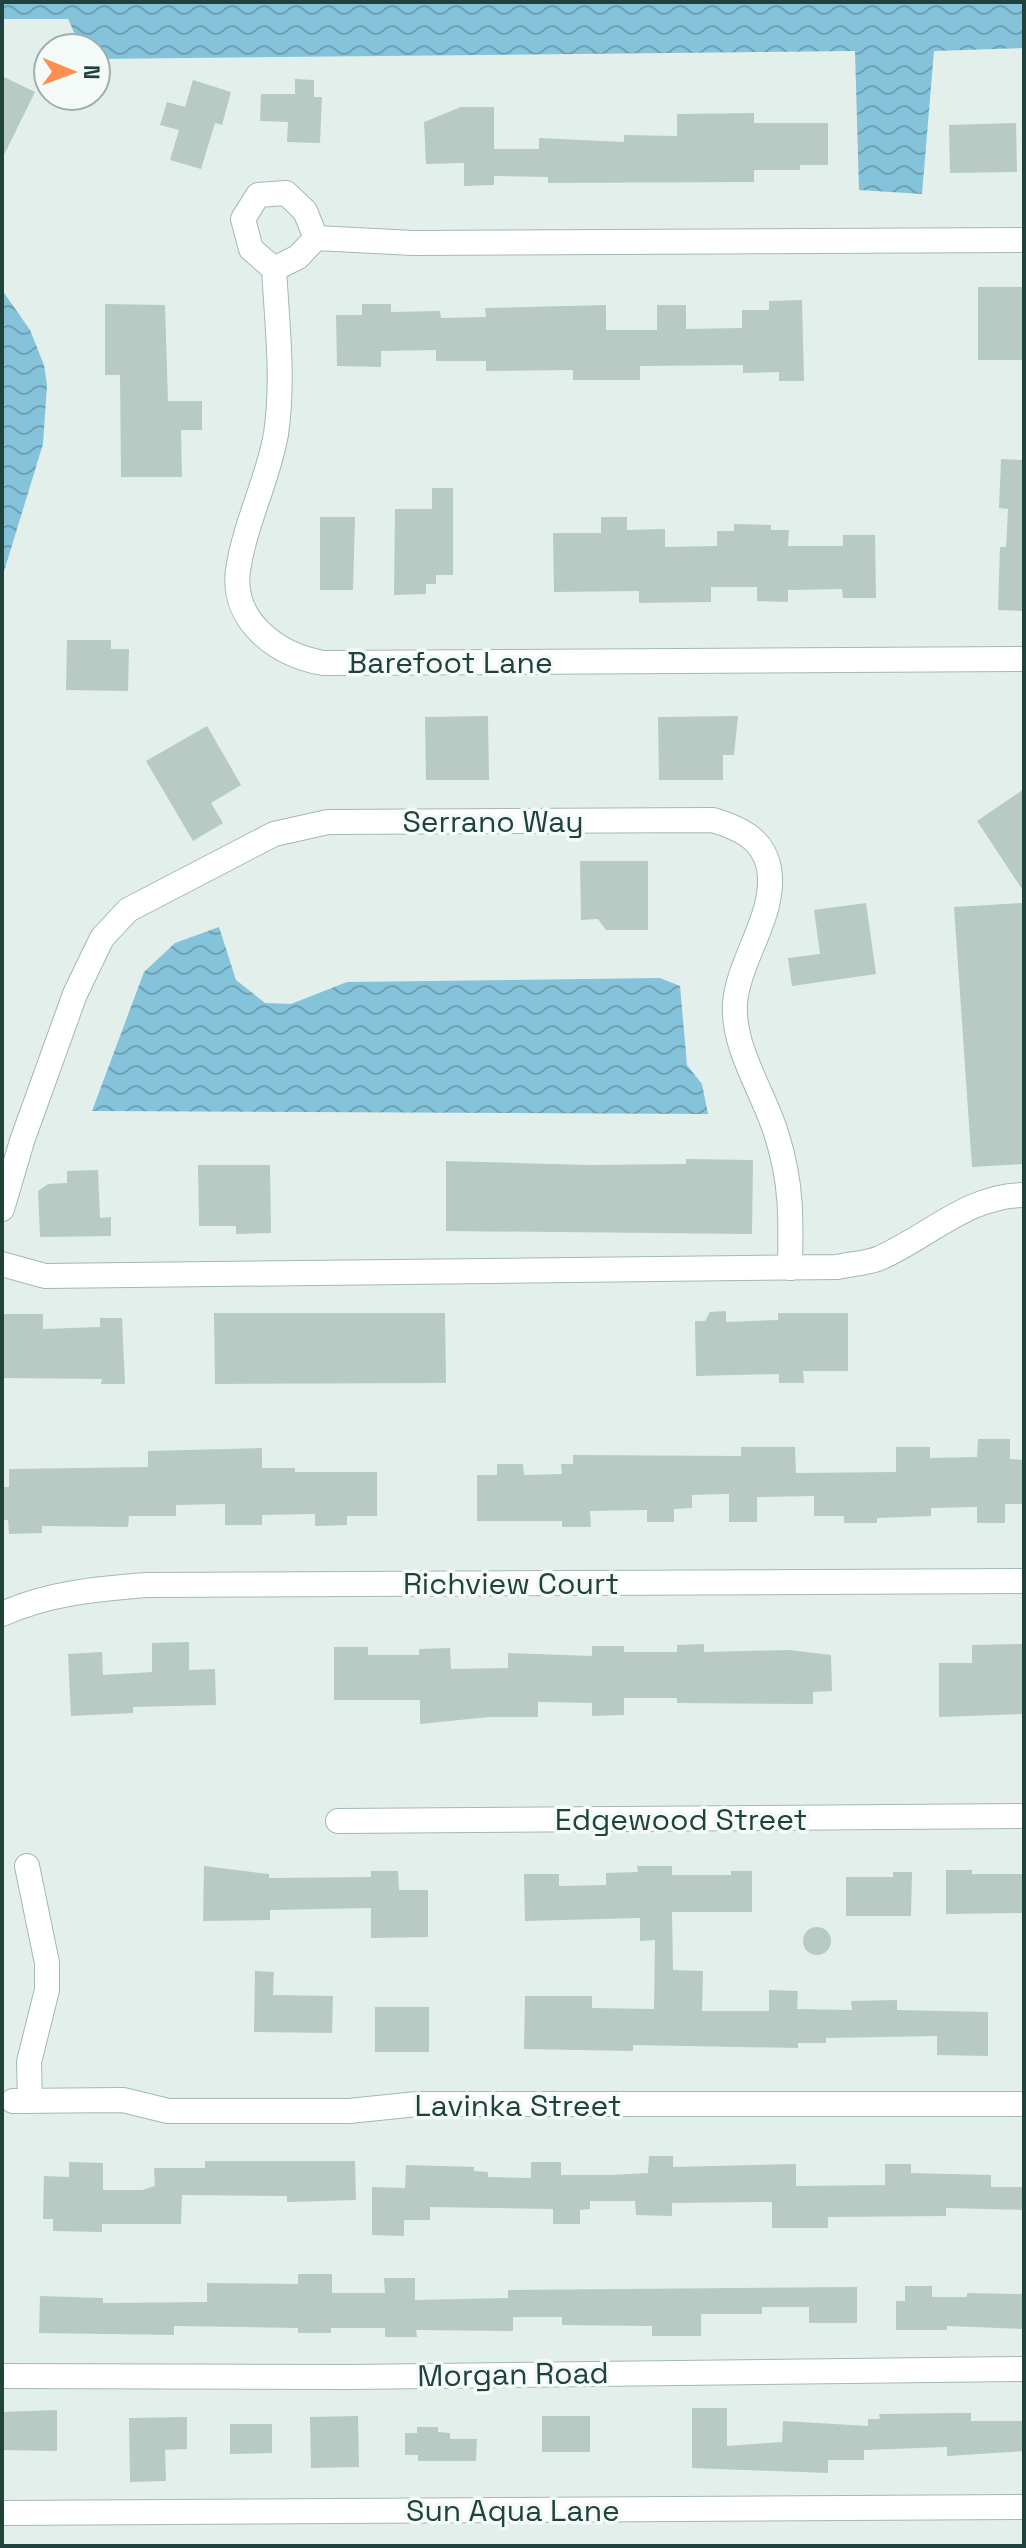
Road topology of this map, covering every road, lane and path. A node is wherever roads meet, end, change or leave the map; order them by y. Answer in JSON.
{"nodes":[{"id":1,"x":316,"y":238,"type":"junction"},
{"id":2,"x":1024,"y":240,"type":"edge"},
{"id":3,"x":274,"y":269,"type":"junction"},
{"id":4,"x":1024,"y":659,"type":"edge"},
{"id":5,"x":1024,"y":1195,"type":"edge"},
{"id":6,"x":2,"y":1209,"type":"edge"},
{"id":7,"x":2,"y":1264,"type":"edge"},
{"id":8,"x":790,"y":1268,"type":"junction"},
{"id":9,"x":1024,"y":1581,"type":"edge"},
{"id":10,"x":2,"y":1614,"type":"edge"},
{"id":11,"x":1024,"y":1816,"type":"edge"},
{"id":12,"x":338,"y":1821,"type":"dead end"},
{"id":13,"x":27,"y":1866,"type":"dead end"},
{"id":14,"x":1024,"y":2104,"type":"edge"},
{"id":15,"x":1024,"y":2369,"type":"edge"},
{"id":16,"x":2,"y":2376,"type":"edge"},
{"id":17,"x":1024,"y":2507,"type":"edge"},
{"id":18,"x":2,"y":2513,"type":"edge"}],
"edges":[{"from":1,"to":2,"type":"street"},
{"from":1,"to":3,"type":"street"},
{"from":1,"to":3,"type":"street"},
{"from":3,"to":4,"type":"street","name":"Barefoot Lane"},
{"from":5,"to":8,"type":"street"},
{"from":6,"to":8,"type":"street","name":"Serrano Way"},
{"from":7,"to":8,"type":"street"},
{"from":9,"to":10,"type":"street","name":"Richview Court"},
{"from":11,"to":12,"type":"street","name":"Edgewood Street"},
{"from":13,"to":14,"type":"street","name":"Lavinka Street"},
{"from":15,"to":16,"type":"street","name":"Morgan Road"},
{"from":17,"to":18,"type":"street","name":"Sun Aqua Lane"}]}
